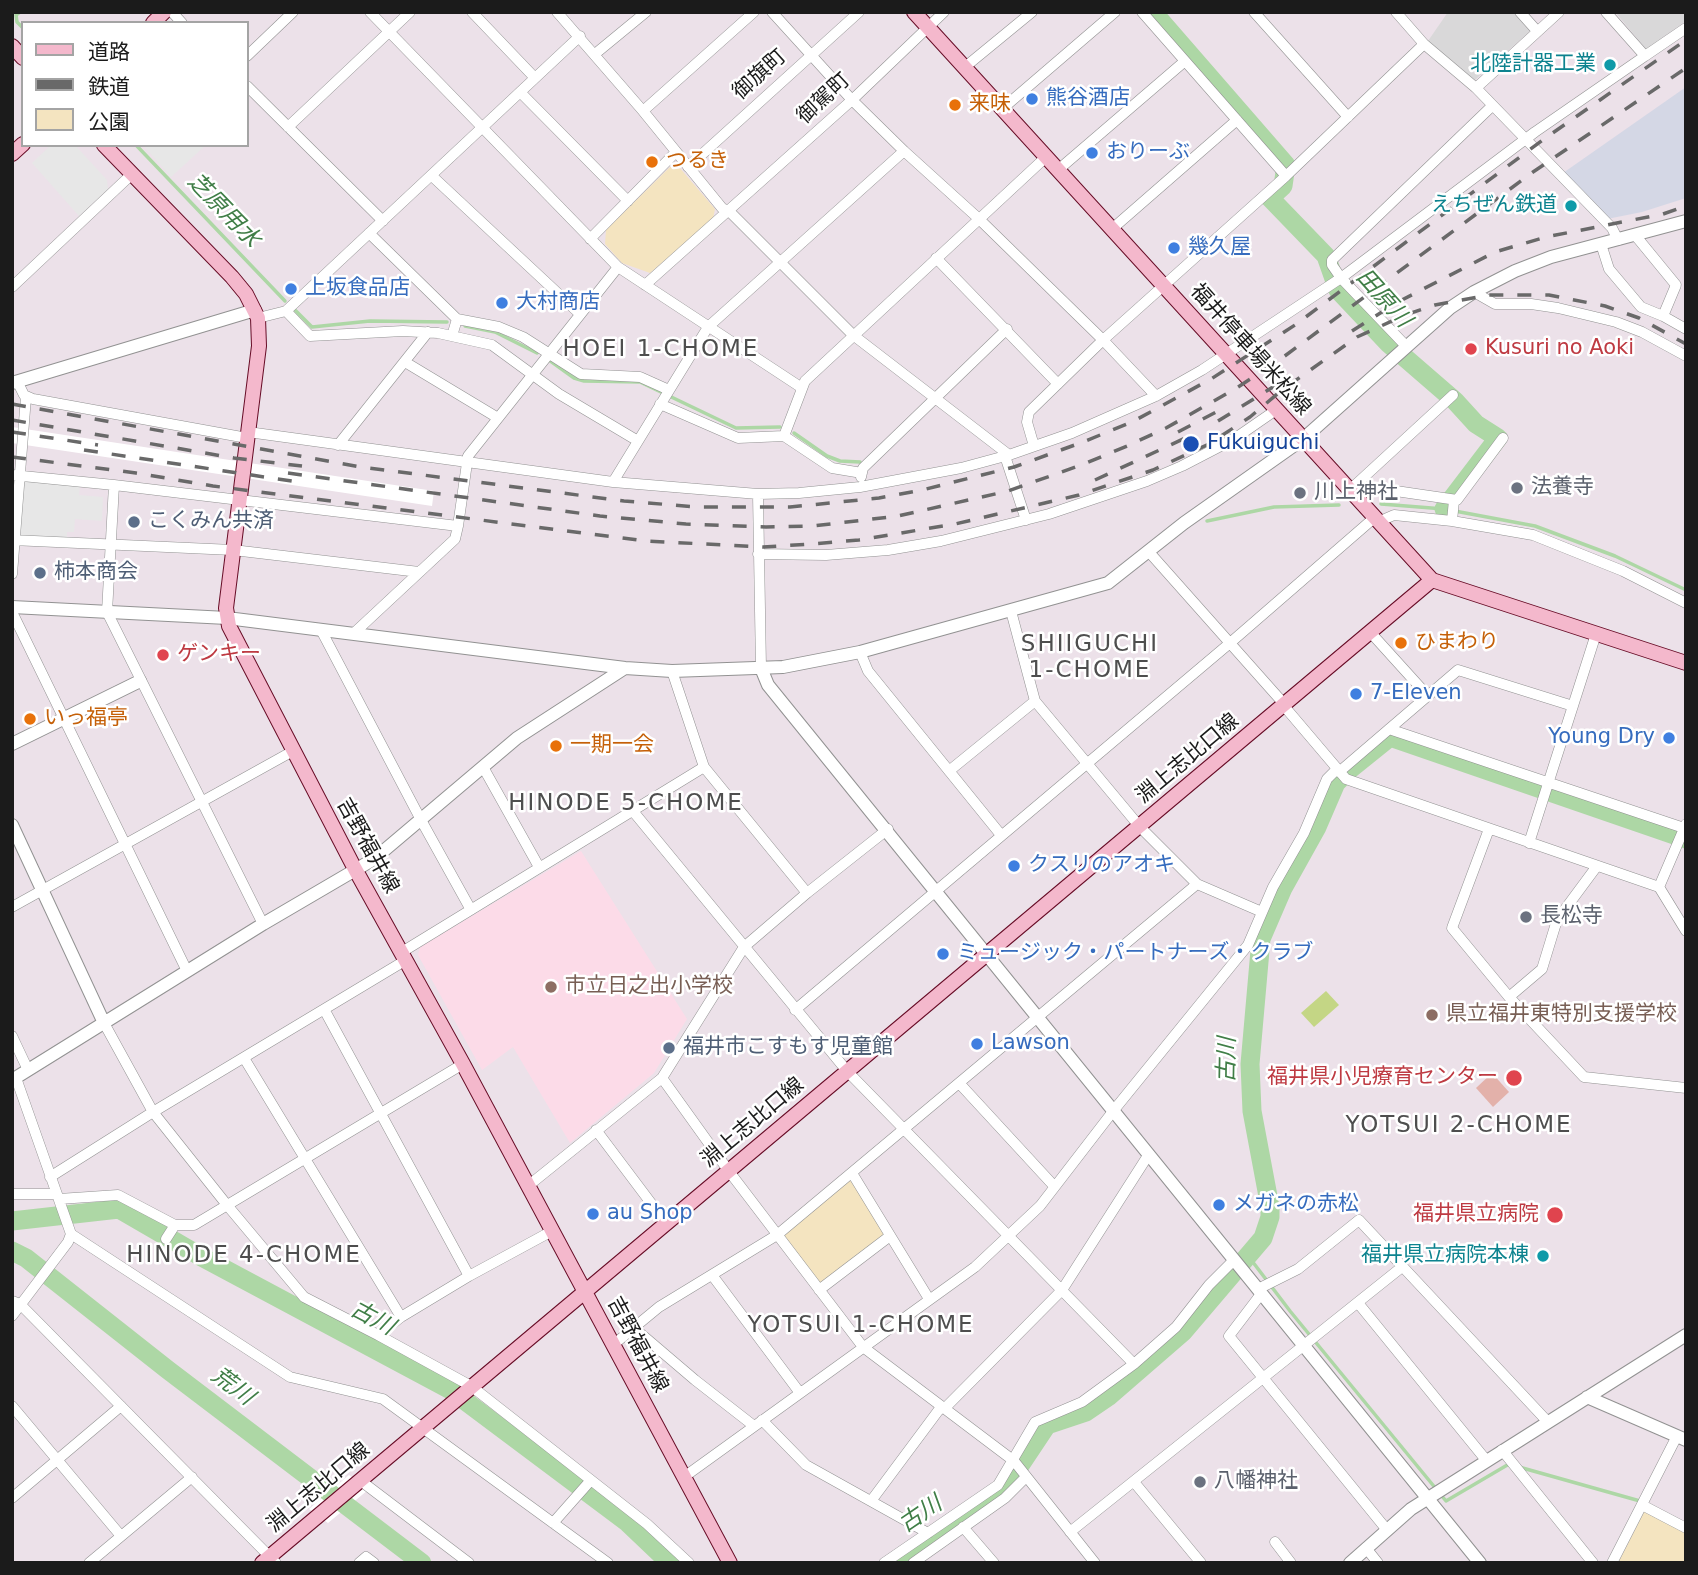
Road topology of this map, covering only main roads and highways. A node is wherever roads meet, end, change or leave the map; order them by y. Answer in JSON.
{"nodes":[{"id":1,"x":914,"y":12,"type":"edge"},
{"id":2,"x":106,"y":147,"type":"edge"},
{"id":3,"x":1432,"y":580,"type":"junction"},
{"id":4,"x":1686,"y":663,"type":"edge"},
{"id":5,"x":585,"y":1292,"type":"junction"},
{"id":6,"x":269,"y":1560,"type":"edge"},
{"id":7,"x":730,"y":1563,"type":"edge"}],
"edges":[{"from":1,"to":3,"type":"main road","name":"福井停車場米松線"},
{"from":2,"to":5,"type":"main road","name":"吉野福井線"},
{"from":3,"to":4,"type":"main road","name":"福井停車場米松線"},
{"from":3,"to":5,"type":"main road","name":"淵上志比口線"},
{"from":5,"to":6,"type":"main road","name":"淵上志比口線"},
{"from":5,"to":7,"type":"main road","name":"吉野福井線"}]}
